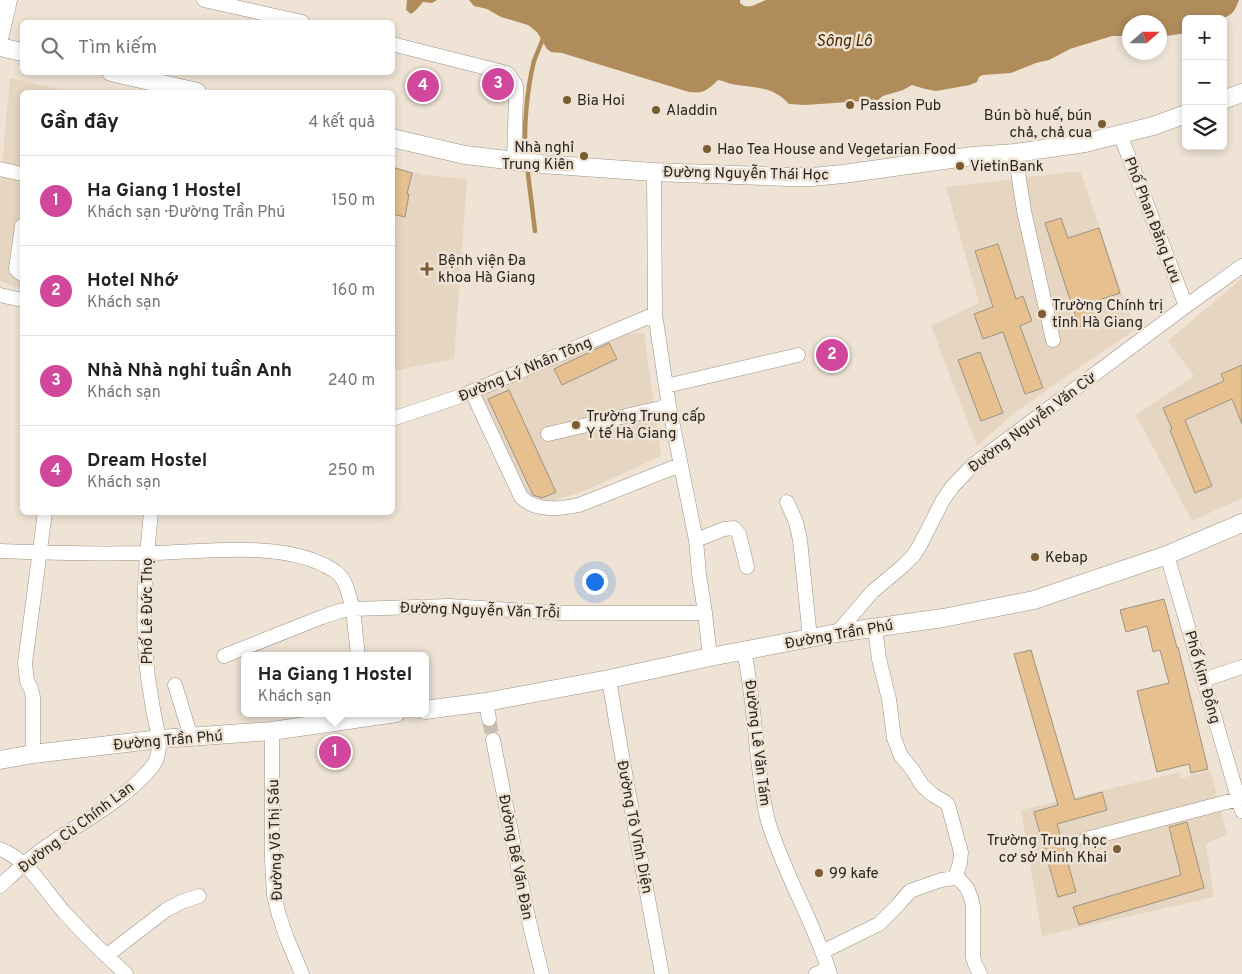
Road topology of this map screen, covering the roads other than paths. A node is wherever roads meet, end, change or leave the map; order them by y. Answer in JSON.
{"nodes":[{"id":1,"x":8,"y":0,"type":"edge"},
{"id":2,"x":204,"y":0,"type":"edge"},
{"id":3,"x":293,"y":20,"type":"edge"},
{"id":4,"x":0,"y":35,"type":"edge"},
{"id":5,"x":395,"y":45,"type":"edge"},
{"id":6,"x":0,"y":47,"type":"edge"},
{"id":7,"x":20,"y":52,"type":"edge"},
{"id":8,"x":124,"y":75,"type":"edge"},
{"id":9,"x":188,"y":90,"type":"edge"},
{"id":10,"x":1242,"y":93,"type":"edge"},
{"id":11,"x":1227,"y":99,"type":"edge"},
{"id":12,"x":1182,"y":115,"type":"edge"},
{"id":13,"x":1120,"y":134,"type":"junction"},
{"id":14,"x":395,"y":139,"type":"edge"},
{"id":15,"x":1015,"y":153,"type":"junction"},
{"id":16,"x":516,"y":162,"type":"junction"},
{"id":17,"x":0,"y":168,"type":"edge"},
{"id":18,"x":654,"y":172,"type":"junction"},
{"id":19,"x":20,"y":173,"type":"edge"},
{"id":20,"x":20,"y":240,"type":"edge"},
{"id":21,"x":1242,"y":266,"type":"edge"},
{"id":22,"x":20,"y":273,"type":"edge"},
{"id":23,"x":0,"y":295,"type":"edge"},
{"id":24,"x":20,"y":300,"type":"edge"},
{"id":25,"x":1186,"y":306,"type":"junction"},
{"id":26,"x":655,"y":314,"type":"junction"},
{"id":27,"x":1053,"y":340,"type":"dead end"},
{"id":28,"x":798,"y":355,"type":"dead end"},
{"id":29,"x":666,"y":386,"type":"junction"},
{"id":30,"x":472,"y":392,"type":"junction"},
{"id":31,"x":670,"y":406,"type":"junction"},
{"id":32,"x":395,"y":418,"type":"edge"},
{"id":33,"x":548,"y":434,"type":"dead end"},
{"id":34,"x":680,"y":465,"type":"junction"},
{"id":35,"x":787,"y":502,"type":"dead end"},
{"id":36,"x":45,"y":515,"type":"edge"},
{"id":37,"x":151,"y":515,"type":"edge"},
{"id":38,"x":1242,"y":523,"type":"edge"},
{"id":39,"x":696,"y":540,"type":"junction"},
{"id":40,"x":0,"y":551,"type":"edge"},
{"id":41,"x":41,"y":553,"type":"junction"},
{"id":42,"x":147,"y":553,"type":"junction"},
{"id":43,"x":1166,"y":555,"type":"junction"},
{"id":44,"x":747,"y":567,"type":"dead end"},
{"id":45,"x":353,"y":609,"type":"junction"},
{"id":46,"x":705,"y":613,"type":"junction"},
{"id":47,"x":875,"y":628,"type":"junction"},
{"id":48,"x":837,"y":633,"type":"junction"},
{"id":49,"x":810,"y":638,"type":"junction"},
{"id":50,"x":744,"y":651,"type":"junction"},
{"id":51,"x":358,"y":652,"type":"edge"},
{"id":52,"x":224,"y":656,"type":"dead end"},
{"id":53,"x":710,"y":657,"type":"junction"},
{"id":54,"x":1242,"y":667,"type":"edge"},
{"id":55,"x":610,"y":680,"type":"junction"},
{"id":56,"x":1203,"y":680,"type":"junction"},
{"id":57,"x":175,"y":685,"type":"dead end"},
{"id":58,"x":429,"y":710,"type":"edge"},
{"id":59,"x":352,"y":717,"type":"edge"},
{"id":60,"x":272,"y":731,"type":"junction"},
{"id":61,"x":191,"y":737,"type":"junction"},
{"id":62,"x":160,"y":739,"type":"junction"},
{"id":63,"x":493,"y":740,"type":"tunnel mouth"},
{"id":64,"x":33,"y":754,"type":"junction"},
{"id":65,"x":0,"y":760,"type":"edge"},
{"id":66,"x":1241,"y":803,"type":"edge"},
{"id":67,"x":1086,"y":839,"type":"dead end"},
{"id":68,"x":0,"y":849,"type":"edge"},
{"id":69,"x":23,"y":864,"type":"junction"},
{"id":70,"x":956,"y":878,"type":"junction"},
{"id":71,"x":0,"y":886,"type":"edge"},
{"id":72,"x":199,"y":896,"type":"dead end"},
{"id":73,"x":822,"y":952,"type":"junction"},
{"id":74,"x":106,"y":956,"type":"junction"},
{"id":75,"x":825,"y":972,"type":"edge"},
{"id":76,"x":126,"y":974,"type":"edge"},
{"id":77,"x":302,"y":974,"type":"edge"},
{"id":78,"x":542,"y":974,"type":"edge"},
{"id":79,"x":662,"y":974,"type":"edge"},
{"id":80,"x":980,"y":974,"type":"edge"}],
"edges":[{"from":1,"to":4,"type":"main road"},
{"from":2,"to":3,"type":"street"},
{"from":5,"to":16,"type":"street"},
{"from":6,"to":7,"type":"main road"},
{"from":8,"to":9,"type":"main road"},
{"from":10,"to":11,"type":"main road"},
{"from":12,"to":13,"type":"main road","name":"Đường Nguyễn Thái Học"},
{"from":13,"to":15,"type":"main road","name":"Đường Nguyễn Thái Học"},
{"from":13,"to":25,"type":"street","name":"Phố Phan Đăng Lưu"},
{"from":14,"to":16,"type":"main road","name":"Đường Nguyễn Thái Học"},
{"from":15,"to":18,"type":"main road","name":"Đường Nguyễn Thái Học"},
{"from":15,"to":27,"type":"street"},
{"from":16,"to":18,"type":"main road","name":"Đường Nguyễn Thái Học"},
{"from":17,"to":19,"type":"street"},
{"from":18,"to":26,"type":"street"},
{"from":20,"to":22,"type":"street"},
{"from":21,"to":25,"type":"street","name":"Đường Nguyễn Văn Cừ"},
{"from":23,"to":24,"type":"street"},
{"from":25,"to":48,"type":"street","name":"Đường Nguyễn Văn Cừ"},
{"from":26,"to":29,"type":"street"},
{"from":26,"to":30,"type":"street","name":"Đường Lý Nhân Tông"},
{"from":28,"to":29,"type":"street"},
{"from":29,"to":31,"type":"street"},
{"from":30,"to":32,"type":"street","name":"Đường Lý Nhân Tông"},
{"from":30,"to":34,"type":"street"},
{"from":31,"to":33,"type":"street"},
{"from":31,"to":34,"type":"street"},
{"from":34,"to":39,"type":"street"},
{"from":35,"to":49,"type":"street"},
{"from":36,"to":41,"type":"street"},
{"from":37,"to":42,"type":"street","name":"Phố Lê Đức Thọ"},
{"from":38,"to":43,"type":"main road","name":"Đường Trần Phú"},
{"from":39,"to":44,"type":"street"},
{"from":39,"to":46,"type":"street"},
{"from":40,"to":41,"type":"street"},
{"from":41,"to":42,"type":"street"},
{"from":41,"to":64,"type":"street"},
{"from":42,"to":45,"type":"street"},
{"from":42,"to":62,"type":"street","name":"Phố Lê Đức Thọ"},
{"from":43,"to":47,"type":"main road","name":"Đường Trần Phú"},
{"from":43,"to":56,"type":"street","name":"Phố Kim Đồng"},
{"from":45,"to":46,"type":"street","name":"Đường Nguyễn Văn Trỗi"},
{"from":45,"to":51,"type":"street"},
{"from":45,"to":52,"type":"street","name":"Đường Nguyễn Văn Trỗi"},
{"from":46,"to":53,"type":"street"},
{"from":47,"to":48,"type":"main road","name":"Đường Trần Phú"},
{"from":47,"to":70,"type":"street"},
{"from":48,"to":49,"type":"main road","name":"Đường Trần Phú"},
{"from":49,"to":50,"type":"main road","name":"Đường Trần Phú"},
{"from":50,"to":53,"type":"main road","name":"Đường Trần Phú"},
{"from":50,"to":73,"type":"street","name":"Đường Lê Văn Tám"},
{"from":53,"to":55,"type":"main road","name":"Đường Trần Phú"},
{"from":54,"to":56,"type":"street"},
{"from":55,"to":58,"type":"main road","name":"Đường Trần Phú"},
{"from":55,"to":79,"type":"street","name":"Đường Tô Vĩnh Diện"},
{"from":56,"to":66,"type":"street","name":"Phố Kim Đồng"},
{"from":57,"to":61,"type":"street"},
{"from":59,"to":60,"type":"main road","name":"Đường Trần Phú"},
{"from":60,"to":61,"type":"main road","name":"Đường Trần Phú"},
{"from":60,"to":77,"type":"street","name":"Đường Võ Thị Sáu"},
{"from":61,"to":62,"type":"main road","name":"Đường Trần Phú"},
{"from":62,"to":64,"type":"main road","name":"Đường Trần Phú"},
{"from":62,"to":69,"type":"street","name":"Đường Cù Chính Lan"},
{"from":63,"to":78,"type":"street","name":"Đường Bế Văn Đàn"},
{"from":64,"to":65,"type":"main road","name":"Đường Trần Phú"},
{"from":66,"to":67,"type":"street"},
{"from":68,"to":69,"type":"street"},
{"from":69,"to":71,"type":"street","name":"Đường Cù Chính Lan"},
{"from":69,"to":74,"type":"street"},
{"from":70,"to":73,"type":"street"},
{"from":70,"to":80,"type":"street"},
{"from":72,"to":74,"type":"street"},
{"from":73,"to":75,"type":"street","name":"Đường Lê Văn Tám"},
{"from":74,"to":76,"type":"street"}]}
